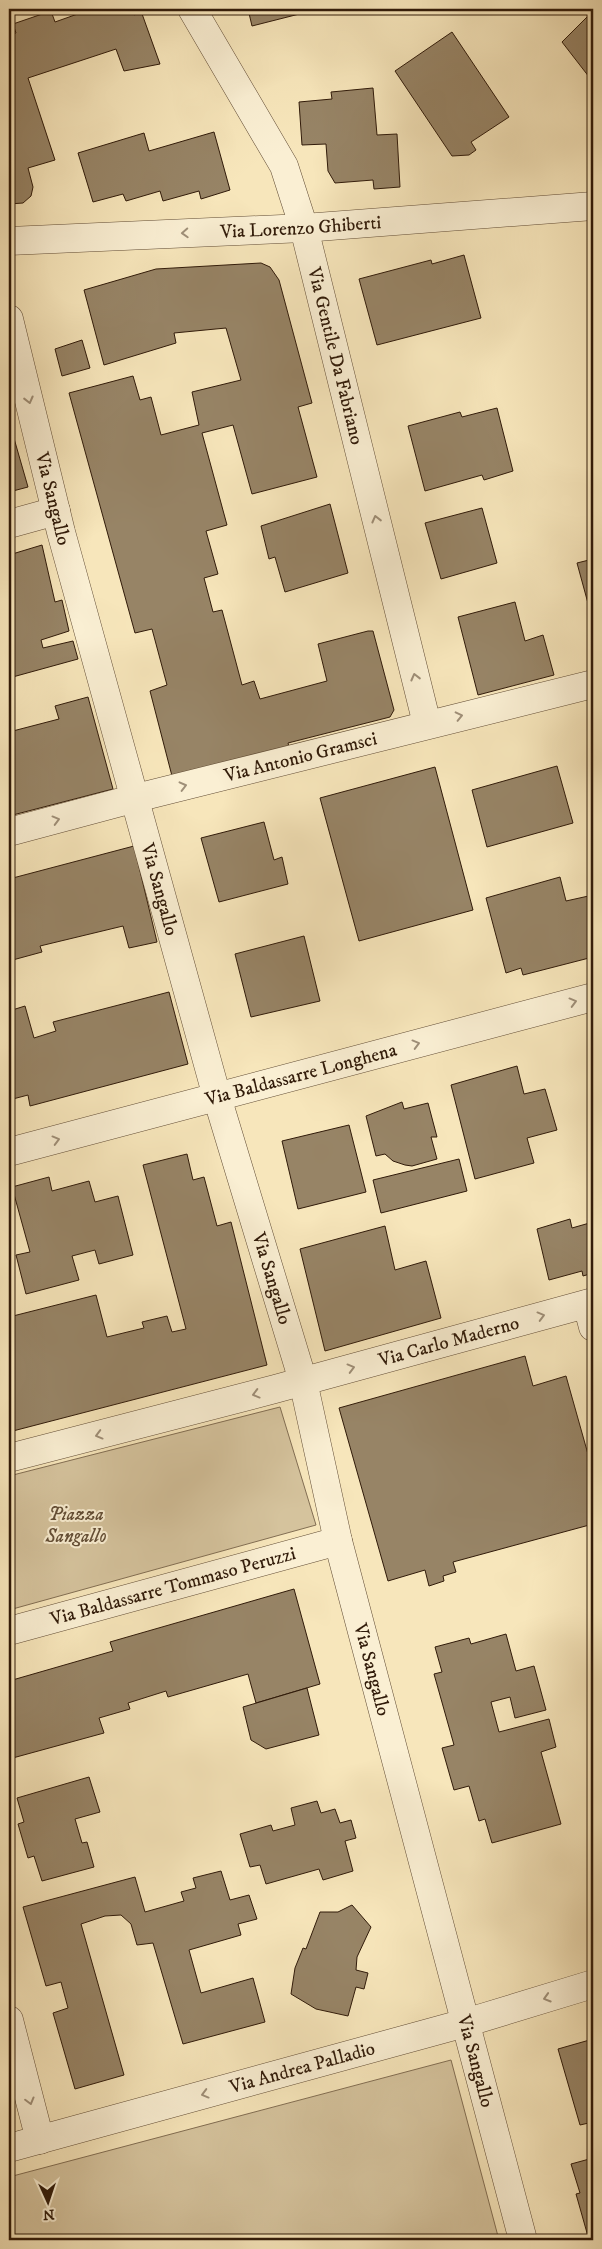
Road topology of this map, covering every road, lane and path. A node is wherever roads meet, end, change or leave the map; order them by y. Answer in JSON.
{"nodes":[{"id":1,"x":192,"y":9,"type":"edge"},
{"id":2,"x":593,"y":206,"type":"edge"},
{"id":3,"x":304,"y":228,"type":"junction"},
{"id":4,"x":9,"y":241,"type":"edge"},
{"id":5,"x":9,"y":318,"type":"edge"},
{"id":6,"x":56,"y":511,"type":"junction"},
{"id":7,"x":9,"y":524,"type":"edge"},
{"id":8,"x":593,"y":684,"type":"edge"},
{"id":9,"x":427,"y":724,"type":"junction"},
{"id":10,"x":136,"y":798,"type":"junction"},
{"id":11,"x":9,"y":832,"type":"edge"},
{"id":12,"x":593,"y":997,"type":"edge"},
{"id":13,"x":217,"y":1098,"type":"junction"},
{"id":14,"x":9,"y":1152,"type":"edge"},
{"id":15,"x":591,"y":1311,"type":"edge"},
{"id":16,"x":304,"y":1381,"type":"junction"},
{"id":17,"x":9,"y":1458,"type":"edge"},
{"id":18,"x":338,"y":1541,"type":"junction"},
{"id":19,"x":9,"y":1631,"type":"edge"},
{"id":20,"x":593,"y":1984,"type":"edge"},
{"id":21,"x":9,"y":2020,"type":"edge"},
{"id":22,"x":465,"y":2023,"type":"junction"},
{"id":23,"x":40,"y":2140,"type":"junction"},
{"id":24,"x":9,"y":2148,"type":"edge"},
{"id":25,"x":523,"y":2240,"type":"edge"}],
"edges":[{"from":1,"to":3,"type":"street","name":"Via Gentile Da Fabriano"},
{"from":2,"to":3,"type":"street","name":"Via Lorenzo Ghiberti"},
{"from":3,"to":4,"type":"street","name":"Via Lorenzo Ghiberti","one_way":true},
{"from":9,"to":3,"type":"street","name":"Via Gentile Da Fabriano","one_way":true},
{"from":5,"to":6,"type":"street","name":"Via Sangallo","one_way":true},
{"from":6,"to":7,"type":"street"},
{"from":6,"to":10,"type":"street","name":"Via Sangallo"},
{"from":9,"to":8,"type":"street","name":"Via Antonio Gramsci","one_way":true},
{"from":10,"to":9,"type":"street","name":"Via Antonio Gramsci","one_way":true},
{"from":11,"to":10,"type":"street","name":"Via Antonio Gramsci","one_way":true},
{"from":10,"to":13,"type":"street","name":"Via Sangallo"},
{"from":13,"to":12,"type":"street","name":"Via Baldassarre Longhena","one_way":true},
{"from":14,"to":13,"type":"street","name":"Via Baldassarre Longhena","one_way":true},
{"from":13,"to":16,"type":"street","name":"Via Sangallo"},
{"from":16,"to":15,"type":"street","name":"Via Carlo Maderno","one_way":true},
{"from":16,"to":17,"type":"street","one_way":true},
{"from":16,"to":18,"type":"street","name":"Via Sangallo"},
{"from":18,"to":19,"type":"street","name":"Via Baldassarre Tommaso Peruzzi"},
{"from":18,"to":22,"type":"street","name":"Via Sangallo"},
{"from":20,"to":22,"type":"street","name":"Via Andrea Palladio","one_way":true},
{"from":21,"to":23,"type":"street","one_way":true},
{"from":22,"to":23,"type":"street","name":"Via Andrea Palladio","one_way":true},
{"from":22,"to":25,"type":"street","name":"Via Sangallo"},
{"from":23,"to":24,"type":"street","name":"Via Andrea Palladio"}]}
